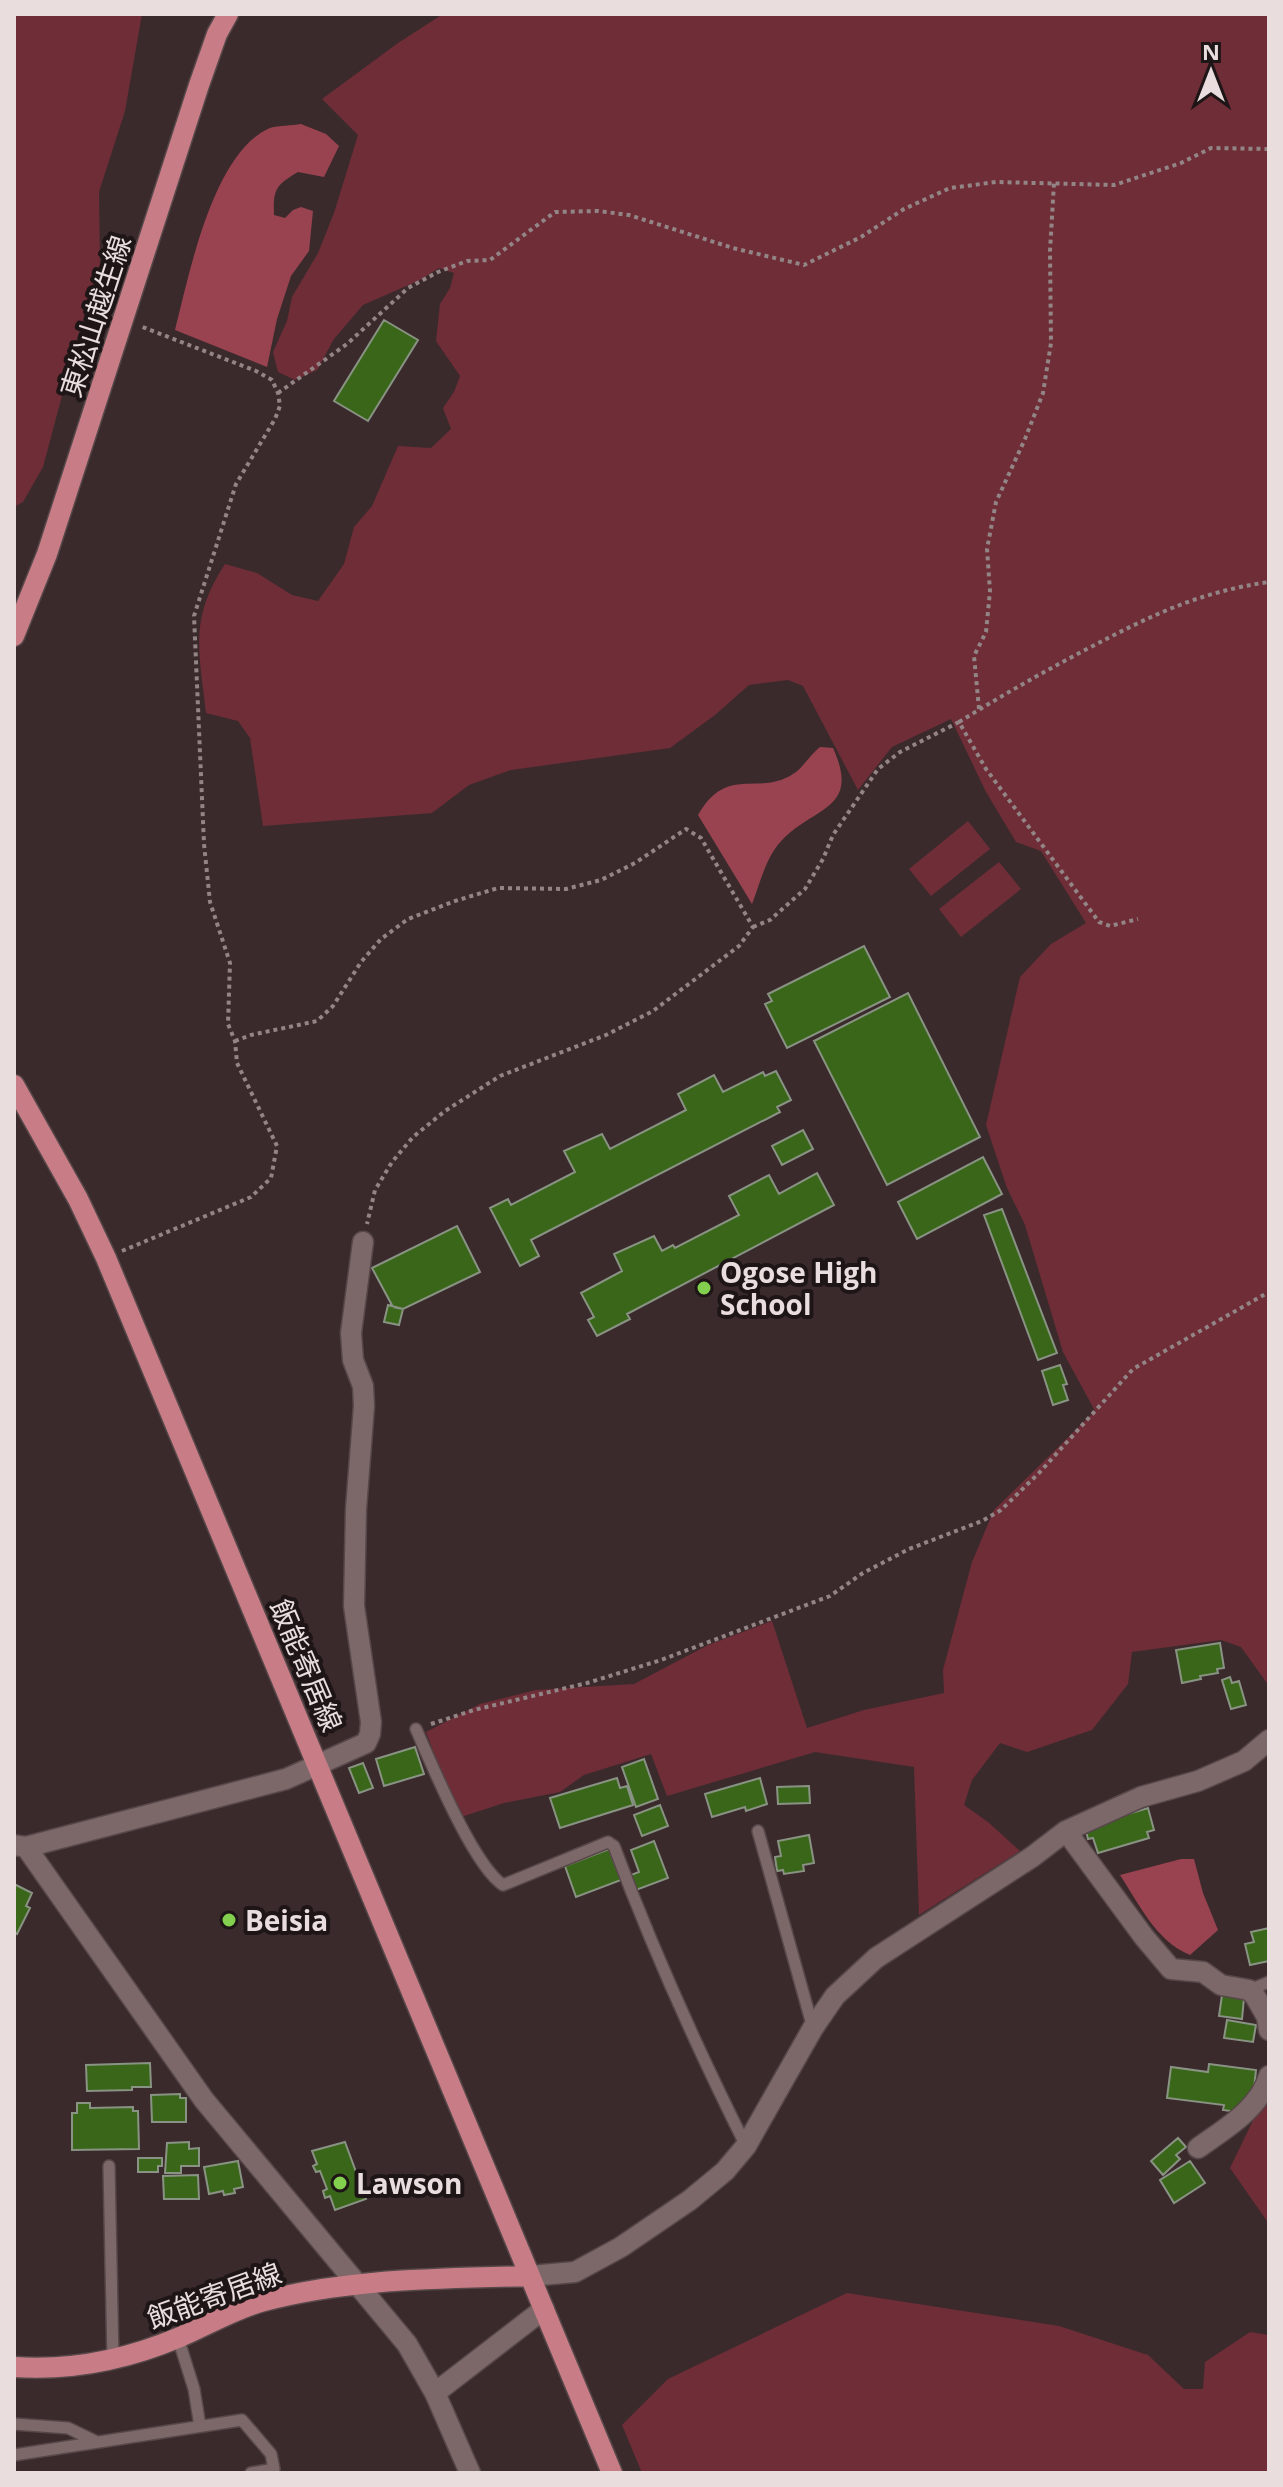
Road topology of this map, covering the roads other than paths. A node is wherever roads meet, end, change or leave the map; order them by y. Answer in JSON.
{"nodes":[{"id":1,"x":228,"y":14,"type":"edge"},
{"id":2,"x":14,"y":636,"type":"edge"},
{"id":3,"x":14,"y":1085,"type":"edge"},
{"id":4,"x":363,"y":1242,"type":"road end"},
{"id":5,"x":416,"y":1729,"type":"road end"},
{"id":6,"x":1269,"y":1740,"type":"edge"},
{"id":7,"x":318,"y":1766,"type":"junction"},
{"id":8,"x":758,"y":1831,"type":"dead end"},
{"id":9,"x":1066,"y":1831,"type":"junction"},
{"id":10,"x":20,"y":1846,"type":"edge"},
{"id":11,"x":1269,"y":1982,"type":"edge"},
{"id":12,"x":1249,"y":1990,"type":"junction"},
{"id":13,"x":813,"y":2028,"type":"junction"},
{"id":14,"x":1269,"y":2030,"type":"edge"},
{"id":15,"x":1269,"y":2076,"type":"edge"},
{"id":16,"x":746,"y":2146,"type":"junction"},
{"id":17,"x":1198,"y":2148,"type":"dead end"},
{"id":18,"x":109,"y":2166,"type":"dead end"},
{"id":19,"x":530,"y":2276,"type":"junction"},
{"id":20,"x":358,"y":2284,"type":"junction"},
{"id":21,"x":544,"y":2309,"type":"junction"},
{"id":22,"x":178,"y":2338,"type":"junction"},
{"id":23,"x":113,"y":2360,"type":"junction"},
{"id":24,"x":14,"y":2367,"type":"edge"},
{"id":25,"x":435,"y":2393,"type":"junction"},
{"id":26,"x":14,"y":2424,"type":"edge"},
{"id":27,"x":200,"y":2426,"type":"junction"},
{"id":28,"x":97,"y":2442,"type":"junction"},
{"id":29,"x":14,"y":2455,"type":"edge"},
{"id":30,"x":251,"y":2473,"type":"edge"},
{"id":31,"x":470,"y":2473,"type":"edge"},
{"id":32,"x":612,"y":2473,"type":"edge"}],
"edges":[{"from":1,"to":2,"type":"main road","name":"東松山越生線"},
{"from":3,"to":7,"type":"main road","name":"飯能寄居線"},
{"from":4,"to":7,"type":"street"},
{"from":5,"to":16,"type":"lane"},
{"from":6,"to":9,"type":"street"},
{"from":7,"to":10,"type":"street"},
{"from":7,"to":19,"type":"main road","name":"飯能寄居線"},
{"from":8,"to":13,"type":"lane"},
{"from":9,"to":12,"type":"street"},
{"from":9,"to":13,"type":"street"},
{"from":10,"to":20,"type":"street"},
{"from":11,"to":12,"type":"lane"},
{"from":12,"to":14,"type":"street"},
{"from":13,"to":16,"type":"street"},
{"from":15,"to":17,"type":"street"},
{"from":16,"to":19,"type":"street"},
{"from":18,"to":23,"type":"lane"},
{"from":19,"to":20,"type":"main road","name":"飯能寄居線"},
{"from":19,"to":21,"type":"main road","name":"飯能寄居線"},
{"from":20,"to":22,"type":"main road","name":"飯能寄居線"},
{"from":20,"to":25,"type":"street"},
{"from":21,"to":25,"type":"street"},
{"from":21,"to":32,"type":"main road","name":"飯能寄居線"},
{"from":22,"to":23,"type":"main road","name":"飯能寄居線"},
{"from":22,"to":27,"type":"lane"},
{"from":23,"to":24,"type":"main road","name":"飯能寄居線"},
{"from":25,"to":31,"type":"street"},
{"from":26,"to":28,"type":"lane"},
{"from":27,"to":28,"type":"lane"},
{"from":27,"to":30,"type":"lane"},
{"from":28,"to":29,"type":"lane"}]}
